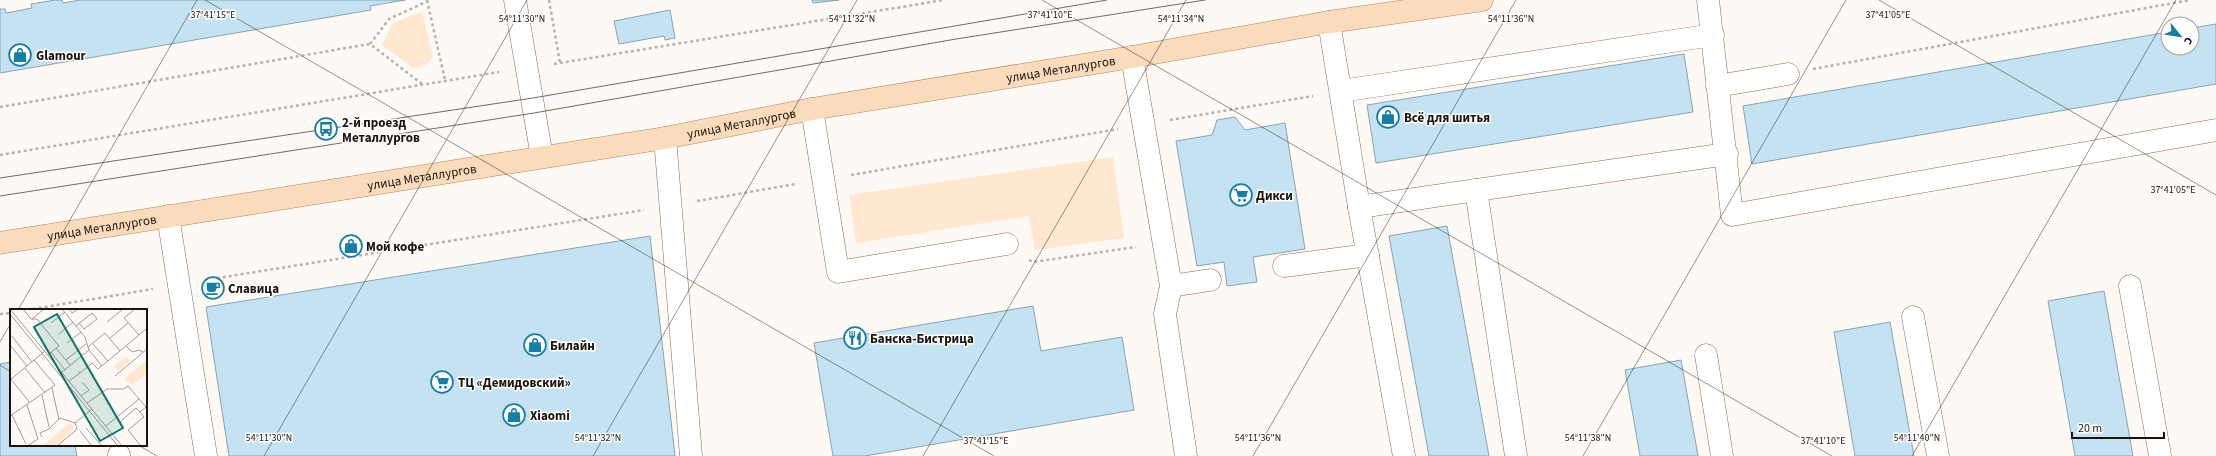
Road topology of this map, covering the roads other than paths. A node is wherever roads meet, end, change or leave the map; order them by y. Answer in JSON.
{"nodes":[{"id":1,"x":515,"y":0,"type":"edge"},
{"id":2,"x":1482,"y":0,"type":"edge"},
{"id":3,"x":1708,"y":0,"type":"edge"},
{"id":4,"x":1329,"y":22,"type":"junction"},
{"id":5,"x":1713,"y":36,"type":"junction"},
{"id":6,"x":1132,"y":57,"type":"junction"},
{"id":7,"x":1788,"y":74,"type":"road end"},
{"id":8,"x":1717,"y":86,"type":"junction"},
{"id":9,"x":1341,"y":91,"type":"junction"},
{"id":10,"x":812,"y":109,"type":"junction"},
{"id":11,"x":2216,"y":130,"type":"edge"},
{"id":12,"x":665,"y":138,"type":"junction"},
{"id":13,"x":1727,"y":154,"type":"junction"},
{"id":14,"x":542,"y":157,"type":"junction"},
{"id":15,"x":1476,"y":190,"type":"junction"},
{"id":16,"x":1359,"y":207,"type":"junction"},
{"id":17,"x":168,"y":216,"type":"junction"},
{"id":18,"x":0,"y":243,"type":"edge"},
{"id":19,"x":1007,"y":244,"type":"road end"},
{"id":20,"x":1368,"y":255,"type":"junction"},
{"id":21,"x":1284,"y":266,"type":"dead end"},
{"id":22,"x":1210,"y":280,"type":"dead end"},
{"id":23,"x":1171,"y":286,"type":"junction"},
{"id":24,"x":2130,"y":286,"type":"dead end"},
{"id":25,"x":1913,"y":317,"type":"dead end"},
{"id":26,"x":1706,"y":355,"type":"dead end"},
{"id":27,"x":206,"y":456,"type":"edge"},
{"id":28,"x":691,"y":456,"type":"edge"},
{"id":29,"x":1186,"y":456,"type":"edge"},
{"id":30,"x":1404,"y":456,"type":"edge"},
{"id":31,"x":1516,"y":456,"type":"edge"},
{"id":32,"x":1722,"y":456,"type":"edge"},
{"id":33,"x":1938,"y":456,"type":"edge"},
{"id":34,"x":2160,"y":456,"type":"edge"}],
"edges":[{"from":1,"to":14,"type":"street"},
{"from":2,"to":4,"type":"main road","name":"улица Металлургов"},
{"from":3,"to":5,"type":"street"},
{"from":4,"to":6,"type":"main road","name":"улица Металлургов"},
{"from":4,"to":9,"type":"street"},
{"from":5,"to":8,"type":"street"},
{"from":5,"to":9,"type":"street"},
{"from":6,"to":10,"type":"main road","name":"улица Металлургов"},
{"from":6,"to":23,"type":"street"},
{"from":7,"to":8,"type":"street"},
{"from":8,"to":13,"type":"street"},
{"from":9,"to":16,"type":"street"},
{"from":10,"to":12,"type":"main road","name":"улица Металлургов"},
{"from":10,"to":19,"type":"street"},
{"from":11,"to":13,"type":"street"},
{"from":12,"to":14,"type":"main road","name":"улица Металлургов"},
{"from":12,"to":28,"type":"street"},
{"from":13,"to":15,"type":"street"},
{"from":14,"to":17,"type":"main road","name":"улица Металлургов"},
{"from":15,"to":16,"type":"street"},
{"from":15,"to":31,"type":"street"},
{"from":16,"to":20,"type":"street"},
{"from":17,"to":18,"type":"main road","name":"улица Металлургов"},
{"from":17,"to":27,"type":"street"},
{"from":20,"to":21,"type":"street"},
{"from":20,"to":30,"type":"street"},
{"from":22,"to":23,"type":"street"},
{"from":23,"to":29,"type":"street"},
{"from":24,"to":34,"type":"street"},
{"from":25,"to":33,"type":"street"},
{"from":26,"to":32,"type":"street"}]}
